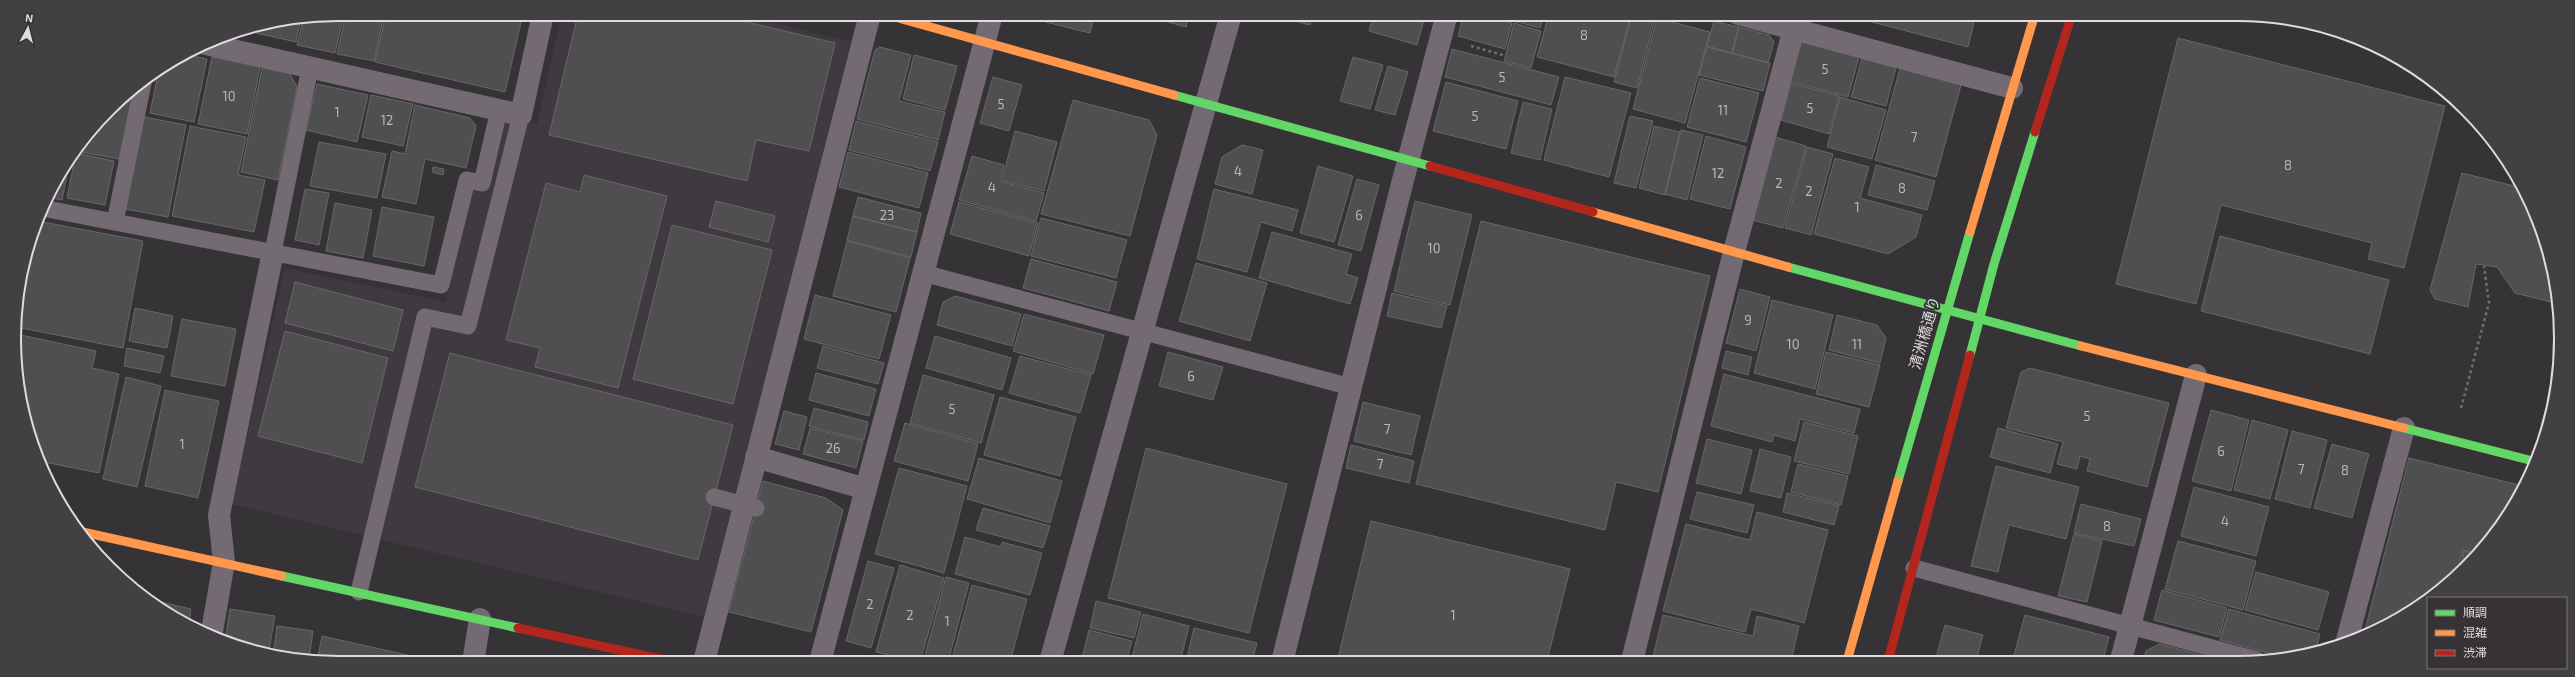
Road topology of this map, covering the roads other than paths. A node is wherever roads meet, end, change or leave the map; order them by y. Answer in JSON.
{"nodes":[{"id":1,"x":541,"y":21,"type":"edge"},
{"id":2,"x":868,"y":21,"type":"edge"},
{"id":3,"x":911,"y":21,"type":"edge"},
{"id":4,"x":990,"y":21,"type":"edge"},
{"id":5,"x":1229,"y":21,"type":"edge"},
{"id":6,"x":1445,"y":21,"type":"edge"},
{"id":7,"x":2032,"y":21,"type":"edge"},
{"id":8,"x":2070,"y":21,"type":"edge"},
{"id":9,"x":1796,"y":22,"type":"edge"},
{"id":10,"x":985,"y":40,"type":"junction"},
{"id":11,"x":215,"y":46,"type":"edge"},
{"id":12,"x":310,"y":68,"type":"junction"},
{"id":13,"x":2012,"y":88,"type":"junction"},
{"id":14,"x":142,"y":90,"type":"edge"},
{"id":15,"x":1207,"y":104,"type":"junction"},
{"id":16,"x":498,"y":110,"type":"junction"},
{"id":17,"x":521,"y":115,"type":"junction"},
{"id":18,"x":1408,"y":161,"type":"junction"},
{"id":19,"x":49,"y":209,"type":"edge"},
{"id":20,"x":115,"y":222,"type":"junction"},
{"id":21,"x":273,"y":252,"type":"junction"},
{"id":22,"x":1734,"y":252,"type":"junction"},
{"id":23,"x":923,"y":273,"type":"junction"},
{"id":24,"x":1946,"y":310,"type":"junction"},
{"id":25,"x":1979,"y":320,"type":"junction"},
{"id":26,"x":1143,"y":331,"type":"junction"},
{"id":27,"x":2196,"y":375,"type":"junction"},
{"id":28,"x":1351,"y":387,"type":"junction"},
{"id":29,"x":2404,"y":428,"type":"junction"},
{"id":30,"x":756,"y":458,"type":"junction"},
{"id":31,"x":2530,"y":460,"type":"edge"},
{"id":32,"x":866,"y":489,"type":"junction"},
{"id":33,"x":714,"y":497,"type":"dead end"},
{"id":34,"x":756,"y":508,"type":"dead end"},
{"id":35,"x":88,"y":533,"type":"edge"},
{"id":36,"x":224,"y":562,"type":"junction"},
{"id":37,"x":1914,"y":568,"type":"junction"},
{"id":38,"x":359,"y":592,"type":"junction"},
{"id":39,"x":480,"y":619,"type":"junction"},
{"id":40,"x":2130,"y":626,"type":"junction"},
{"id":41,"x":212,"y":630,"type":"edge"},
{"id":42,"x":2348,"y":636,"type":"edge"},
{"id":43,"x":474,"y":656,"type":"edge"},
{"id":44,"x":651,"y":656,"type":"edge"},
{"id":45,"x":706,"y":656,"type":"edge"},
{"id":46,"x":822,"y":656,"type":"edge"},
{"id":47,"x":1052,"y":656,"type":"edge"},
{"id":48,"x":1284,"y":656,"type":"edge"},
{"id":49,"x":1633,"y":656,"type":"edge"},
{"id":50,"x":1848,"y":656,"type":"edge"},
{"id":51,"x":1889,"y":656,"type":"edge"},
{"id":52,"x":2122,"y":656,"type":"edge"},
{"id":53,"x":2241,"y":656,"type":"edge"}],
"edges":[{"from":1,"to":17,"type":"street"},
{"from":2,"to":30,"type":"street"},
{"from":3,"to":10,"type":"street"},
{"from":4,"to":10,"type":"street"},
{"from":5,"to":15,"type":"street"},
{"from":6,"to":18,"type":"street"},
{"from":7,"to":13,"type":"street","name":"清洲橋通り"},
{"from":8,"to":25,"type":"street"},
{"from":9,"to":13,"type":"street"},
{"from":9,"to":22,"type":"street"},
{"from":10,"to":15,"type":"street"},
{"from":10,"to":23,"type":"street"},
{"from":11,"to":12,"type":"street"},
{"from":12,"to":16,"type":"street"},
{"from":12,"to":21,"type":"lane"},
{"from":13,"to":24,"type":"street","name":"清洲橋通り"},
{"from":14,"to":20,"type":"lane"},
{"from":15,"to":18,"type":"street"},
{"from":15,"to":26,"type":"street"},
{"from":16,"to":17,"type":"street"},
{"from":16,"to":21,"type":"lane"},
{"from":17,"to":38,"type":"lane"},
{"from":18,"to":22,"type":"street"},
{"from":18,"to":28,"type":"street"},
{"from":19,"to":20,"type":"lane"},
{"from":20,"to":21,"type":"lane"},
{"from":21,"to":36,"type":"street"},
{"from":22,"to":24,"type":"street"},
{"from":22,"to":49,"type":"street"},
{"from":23,"to":26,"type":"lane"},
{"from":23,"to":32,"type":"street"},
{"from":24,"to":25,"type":"street"},
{"from":24,"to":50,"type":"street","name":"清洲橋通り"},
{"from":25,"to":27,"type":"street"},
{"from":25,"to":37,"type":"street"},
{"from":26,"to":28,"type":"lane"},
{"from":26,"to":47,"type":"street"},
{"from":27,"to":29,"type":"street"},
{"from":27,"to":40,"type":"street"},
{"from":28,"to":48,"type":"street"},
{"from":29,"to":31,"type":"street"},
{"from":29,"to":42,"type":"street"},
{"from":30,"to":32,"type":"street"},
{"from":30,"to":45,"type":"street"},
{"from":32,"to":46,"type":"street"},
{"from":33,"to":34,"type":"lane","bridge":true},
{"from":35,"to":36,"type":"street"},
{"from":36,"to":38,"type":"street"},
{"from":36,"to":41,"type":"street"},
{"from":37,"to":40,"type":"lane"},
{"from":37,"to":51,"type":"street"},
{"from":38,"to":39,"type":"street"},
{"from":39,"to":43,"type":"street"},
{"from":39,"to":44,"type":"street"},
{"from":40,"to":52,"type":"street"},
{"from":40,"to":53,"type":"lane"}]}
